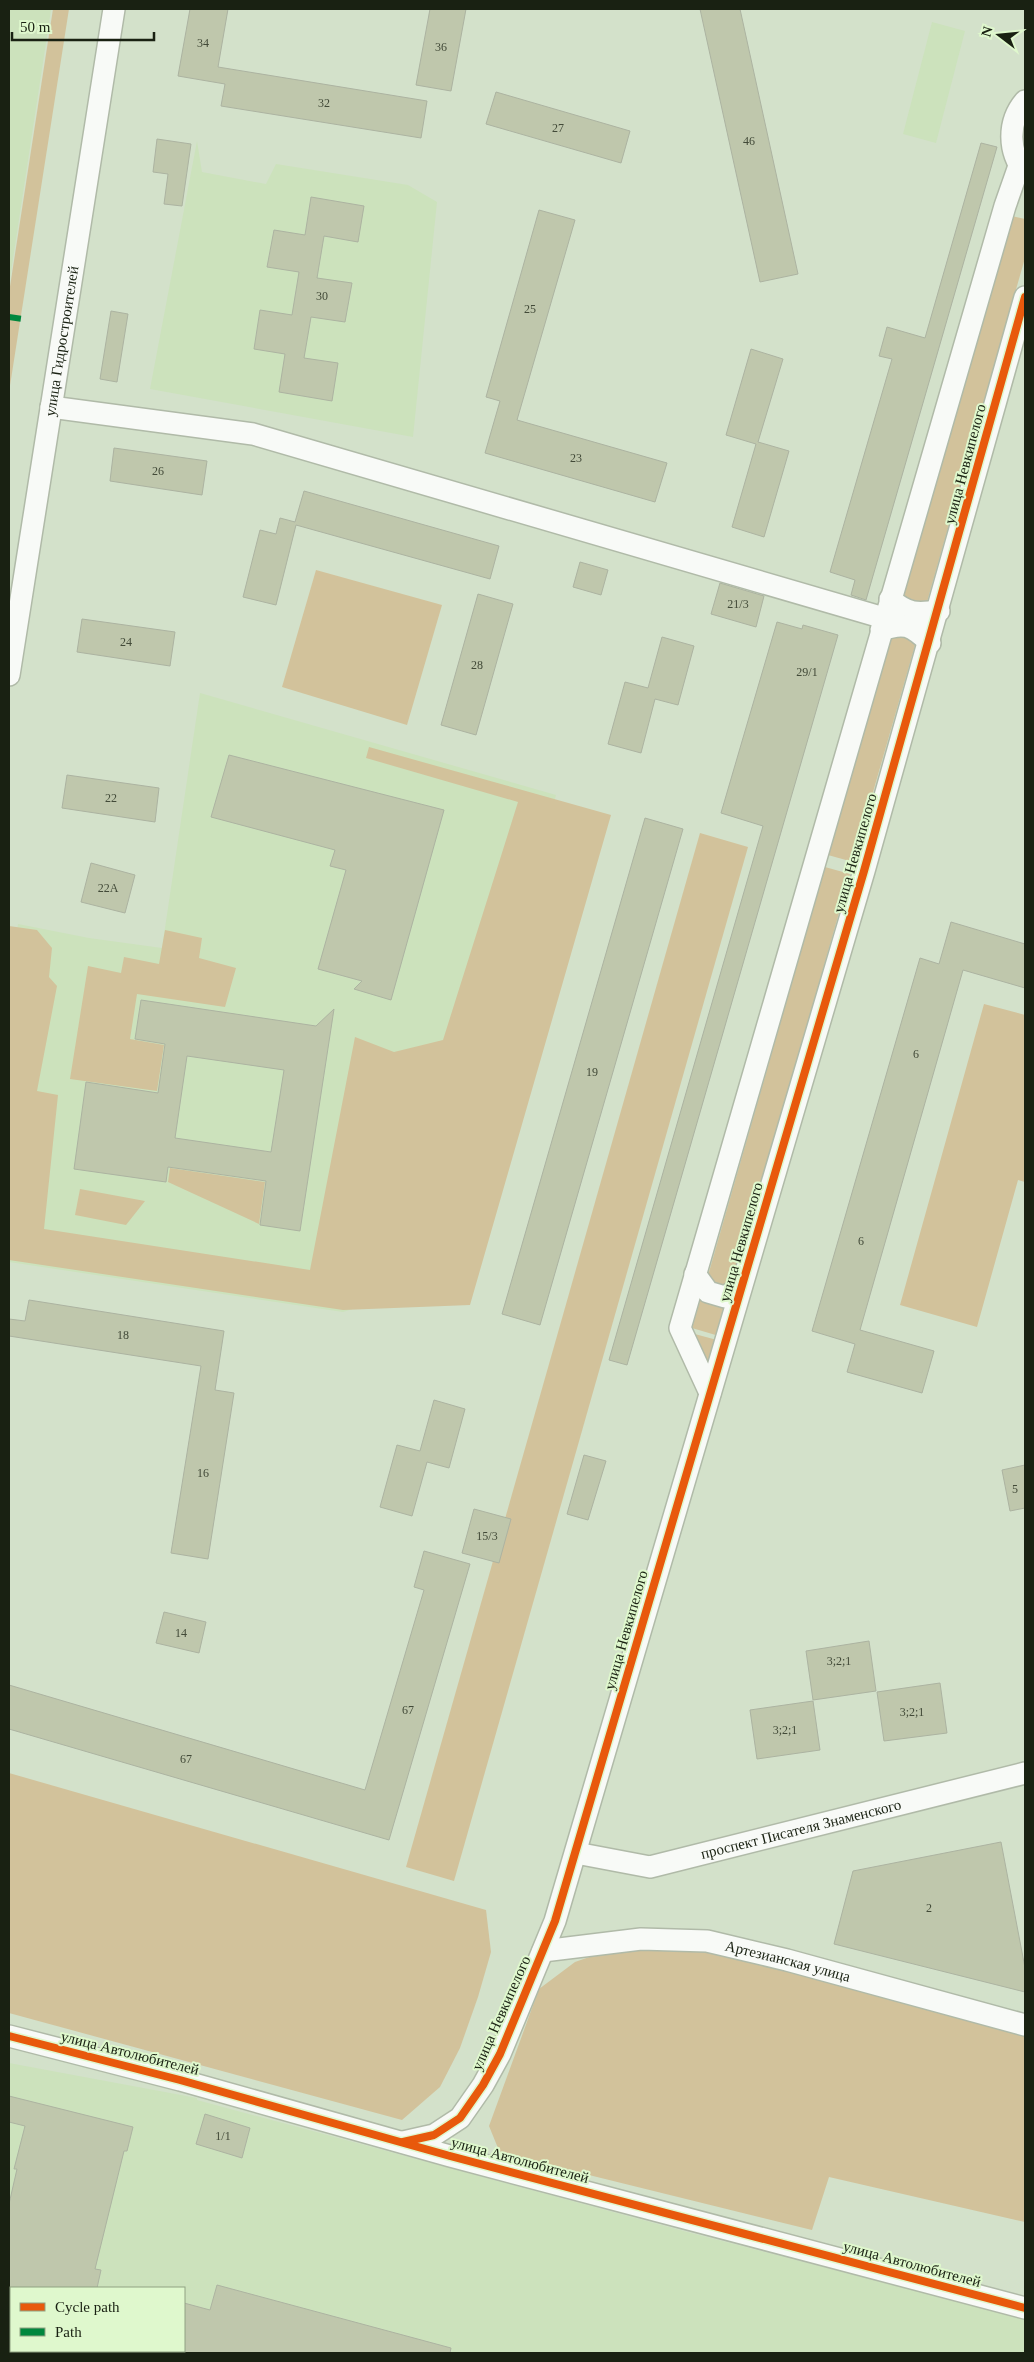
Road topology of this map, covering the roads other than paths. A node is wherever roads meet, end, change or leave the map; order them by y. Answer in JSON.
{"nodes":[{"id":1,"x":114,"y":9,"type":"edge"},
{"id":2,"x":1025,"y":101,"type":"edge"},
{"id":3,"x":1022,"y":170,"type":"edge"},
{"id":4,"x":1025,"y":297,"type":"edge"},
{"id":5,"x":51,"y":407,"type":"junction"},
{"id":6,"x":938,"y":610,"type":"junction"},
{"id":7,"x":885,"y":616,"type":"junction"},
{"id":8,"x":930,"y":643,"type":"junction"},
{"id":9,"x":9,"y":675,"type":"edge"},
{"id":10,"x":695,"y":1274,"type":"junction"},
{"id":11,"x":742,"y":1288,"type":"junction"},
{"id":12,"x":710,"y":1393,"type":"junction"},
{"id":13,"x":1025,"y":1773,"type":"edge"},
{"id":14,"x":576,"y":1854,"type":"junction"},
{"id":15,"x":543,"y":1951,"type":"junction"},
{"id":16,"x":1025,"y":2024,"type":"edge"},
{"id":17,"x":9,"y":2036,"type":"edge"},
{"id":18,"x":403,"y":2142,"type":"junction"},
{"id":19,"x":1025,"y":2308,"type":"edge"}],
"edges":[{"from":1,"to":5,"type":"street","name":"улица Гидростроителей"},
{"from":2,"to":3,"type":"street"},
{"from":3,"to":7,"type":"street","name":"улица Невкипелого"},
{"from":4,"to":6,"type":"street","name":"улица Невкипелого"},
{"from":5,"to":7,"type":"street"},
{"from":5,"to":9,"type":"street","name":"улица Гидростроителей"},
{"from":6,"to":7,"type":"street"},
{"from":6,"to":8,"type":"street","name":"улица Невкипелого"},
{"from":7,"to":8,"type":"street"},
{"from":7,"to":10,"type":"street","name":"улица Невкипелого"},
{"from":8,"to":11,"type":"street","name":"улица Невкипелого"},
{"from":10,"to":11,"type":"street","name":"улица Невкипелого"},
{"from":10,"to":12,"type":"street","name":"улица Невкипелого"},
{"from":11,"to":12,"type":"street","name":"улица Невкипелого"},
{"from":12,"to":14,"type":"street","name":"улица Невкипелого"},
{"from":13,"to":14,"type":"street","name":"проспект Писателя Знаменского"},
{"from":14,"to":15,"type":"street","name":"улица Невкипелого"},
{"from":15,"to":16,"type":"street","name":"Артезианская улица"},
{"from":15,"to":18,"type":"street","name":"улица Невкипелого"},
{"from":17,"to":18,"type":"street","name":"улица Автолюбителей"},
{"from":18,"to":19,"type":"street","name":"улица Автолюбителей"}]}
